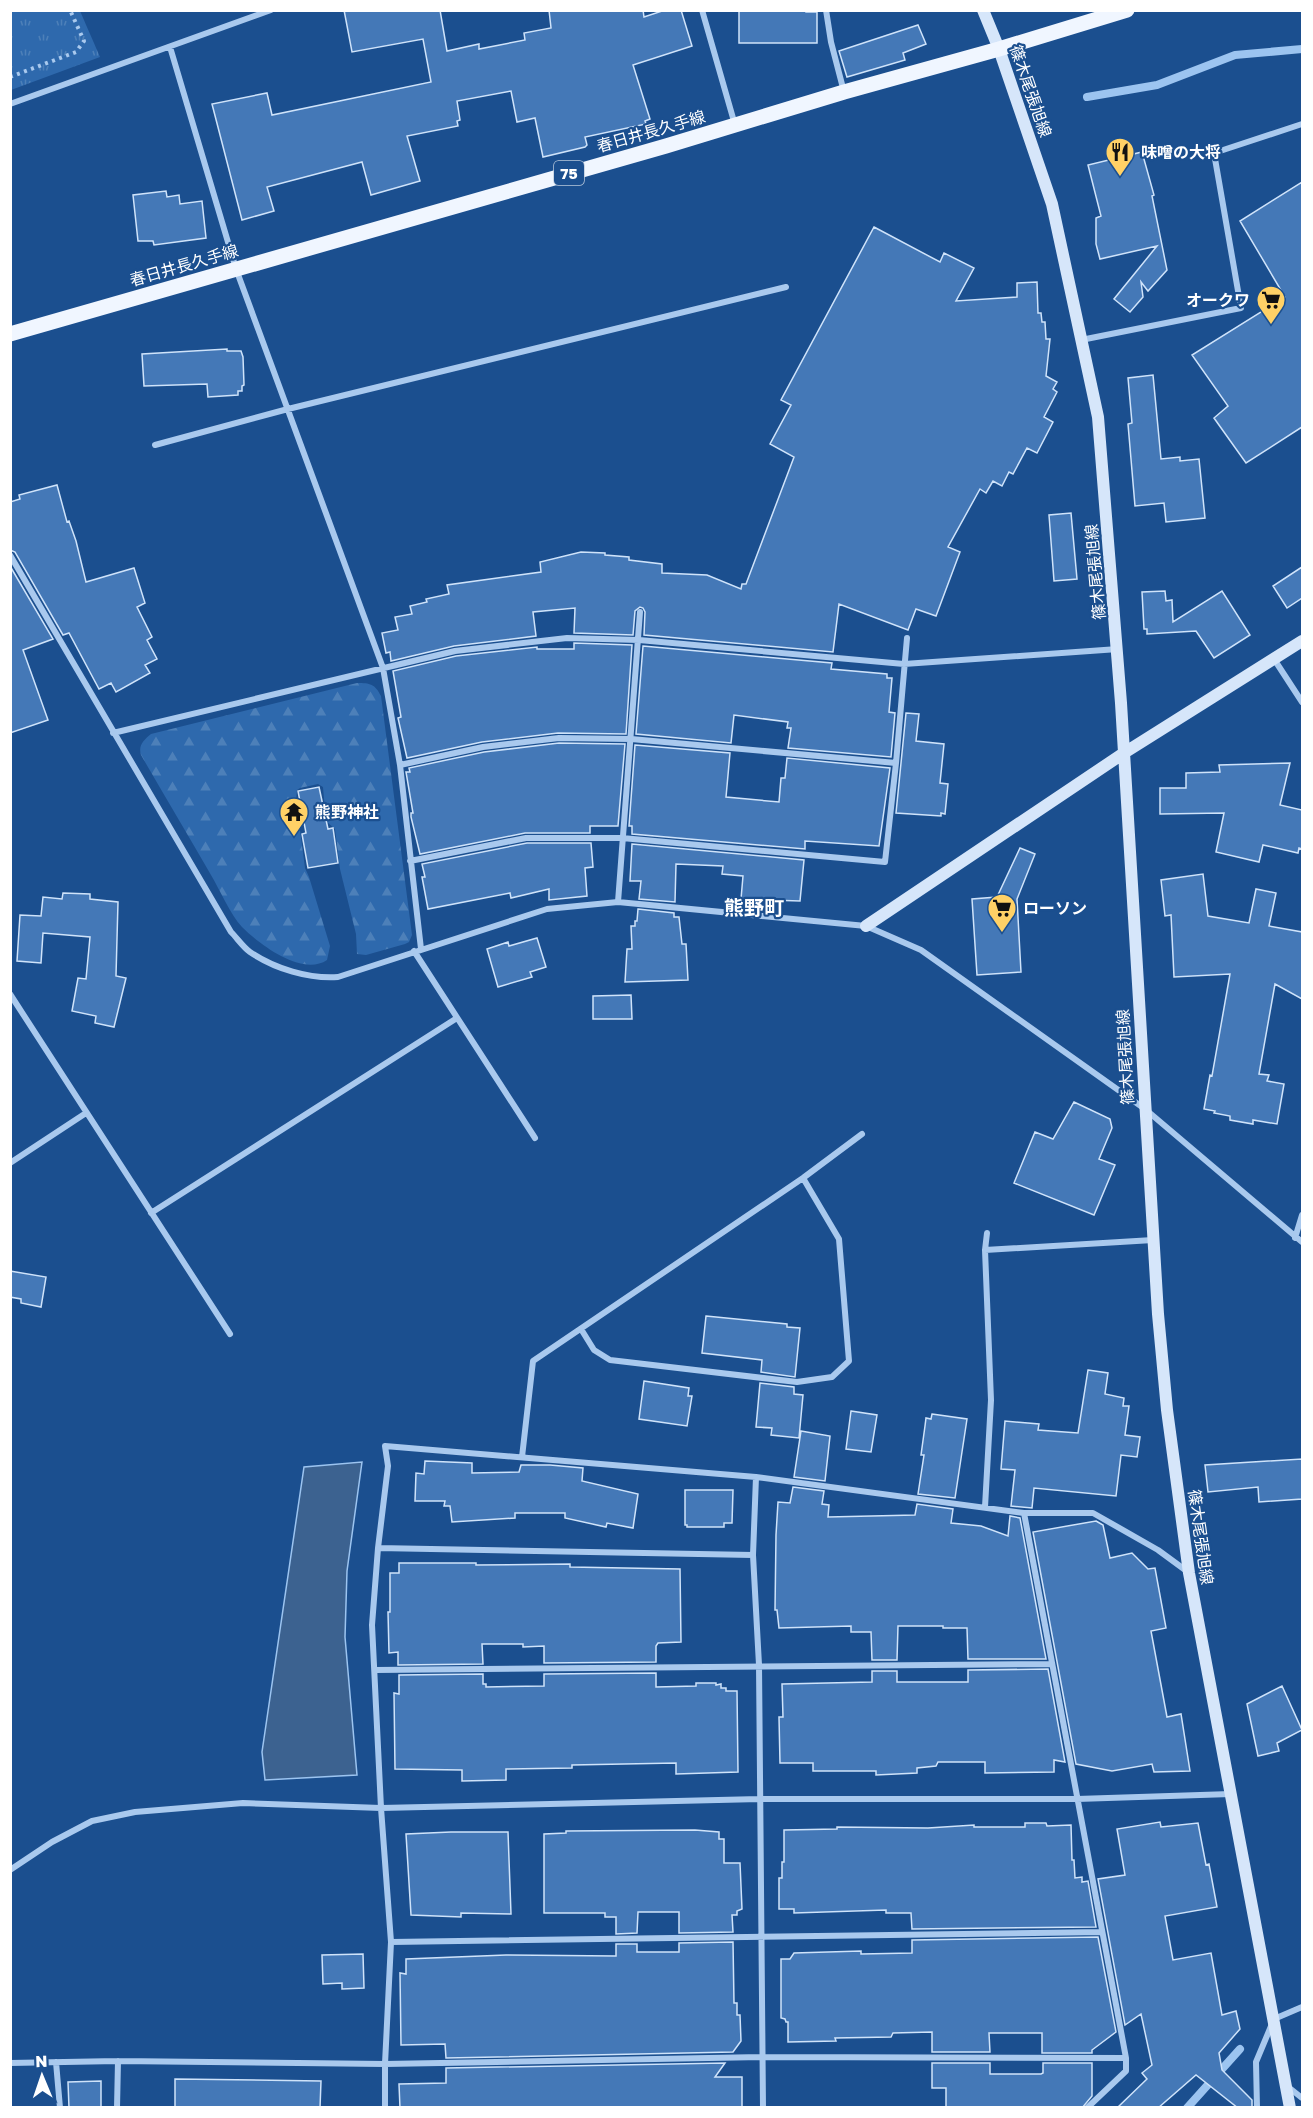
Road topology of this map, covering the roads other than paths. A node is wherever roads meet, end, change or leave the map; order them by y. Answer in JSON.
{"nodes":[{"id":1,"x":271,"y":10,"type":"edge"},
{"id":2,"x":702,"y":10,"type":"edge"},
{"id":3,"x":826,"y":10,"type":"edge"},
{"id":4,"x":983,"y":10,"type":"edge"},
{"id":5,"x":1127,"y":10,"type":"edge"},
{"id":6,"x":170,"y":47,"type":"junction"},
{"id":7,"x":999,"y":49,"type":"junction"},
{"id":8,"x":844,"y":92,"type":"junction"},
{"id":9,"x":10,"y":104,"type":"edge"},
{"id":10,"x":1302,"y":124,"type":"edge"},
{"id":11,"x":735,"y":125,"type":"junction"},
{"id":12,"x":236,"y":269,"type":"junction"},
{"id":13,"x":786,"y":287,"type":"dead end"},
{"id":14,"x":10,"y":334,"type":"edge"},
{"id":15,"x":1081,"y":340,"type":"junction"},
{"id":16,"x":288,"y":410,"type":"junction"},
{"id":17,"x":156,"y":445,"type":"dead end"},
{"id":18,"x":10,"y":555,"type":"edge"},
{"id":19,"x":640,"y":612,"type":"dead end"},
{"id":20,"x":907,"y":638,"type":"dead end"},
{"id":21,"x":639,"y":640,"type":"junction"},
{"id":22,"x":1302,"y":641,"type":"edge"},
{"id":23,"x":1118,"y":649,"type":"junction"},
{"id":24,"x":1274,"y":659,"type":"junction"},
{"id":25,"x":904,"y":664,"type":"junction"},
{"id":26,"x":382,"y":668,"type":"junction"},
{"id":27,"x":1302,"y":702,"type":"edge"},
{"id":28,"x":113,"y":733,"type":"junction"},
{"id":29,"x":631,"y":739,"type":"junction"},
{"id":30,"x":1124,"y":753,"type":"junction"},
{"id":31,"x":896,"y":763,"type":"junction"},
{"id":32,"x":400,"y":765,"type":"junction"},
{"id":33,"x":622,"y":838,"type":"junction"},
{"id":34,"x":410,"y":861,"type":"junction"},
{"id":35,"x":618,"y":902,"type":"junction"},
{"id":36,"x":866,"y":926,"type":"junction"},
{"id":37,"x":418,"y":950,"type":"junction"},
{"id":38,"x":10,"y":994,"type":"edge"},
{"id":39,"x":457,"y":1018,"type":"junction"},
{"id":40,"x":1145,"y":1109,"type":"junction"},
{"id":41,"x":86,"y":1113,"type":"junction"},
{"id":42,"x":862,"y":1134,"type":"dead end"},
{"id":43,"x":535,"y":1138,"type":"dead end"},
{"id":44,"x":10,"y":1163,"type":"edge"},
{"id":45,"x":803,"y":1178,"type":"junction"},
{"id":46,"x":151,"y":1213,"type":"junction"},
{"id":47,"x":1302,"y":1215,"type":"edge"},
{"id":48,"x":987,"y":1233,"type":"dead end"},
{"id":49,"x":1295,"y":1238,"type":"junction"},
{"id":50,"x":1153,"y":1240,"type":"junction"},
{"id":51,"x":1302,"y":1242,"type":"edge"},
{"id":52,"x":985,"y":1250,"type":"junction"},
{"id":53,"x":581,"y":1329,"type":"junction"},
{"id":54,"x":230,"y":1335,"type":"dead end"},
{"id":55,"x":522,"y":1457,"type":"junction"},
{"id":56,"x":756,"y":1477,"type":"junction"},
{"id":57,"x":985,"y":1507,"type":"junction"},
{"id":58,"x":1024,"y":1513,"type":"junction"},
{"id":59,"x":378,"y":1548,"type":"junction"},
{"id":60,"x":753,"y":1555,"type":"junction"},
{"id":61,"x":1189,"y":1573,"type":"junction"},
{"id":62,"x":1051,"y":1664,"type":"junction"},
{"id":63,"x":759,"y":1665,"type":"junction"},
{"id":64,"x":375,"y":1670,"type":"junction"},
{"id":65,"x":1231,"y":1794,"type":"junction"},
{"id":66,"x":760,"y":1799,"type":"junction"},
{"id":67,"x":1077,"y":1799,"type":"junction"},
{"id":68,"x":381,"y":1808,"type":"junction"},
{"id":69,"x":10,"y":1870,"type":"edge"},
{"id":70,"x":1102,"y":1932,"type":"junction"},
{"id":71,"x":761,"y":1935,"type":"junction"},
{"id":72,"x":391,"y":1942,"type":"junction"},
{"id":73,"x":1302,"y":2007,"type":"edge"},
{"id":74,"x":1274,"y":2019,"type":"junction"},
{"id":75,"x":762,"y":2057,"type":"junction"},
{"id":76,"x":1126,"y":2058,"type":"junction"},
{"id":77,"x":118,"y":2061,"type":"junction"},
{"id":78,"x":56,"y":2062,"type":"junction"},
{"id":79,"x":10,"y":2063,"type":"edge"},
{"id":80,"x":385,"y":2064,"type":"junction"},
{"id":81,"x":1287,"y":2085,"type":"junction"},
{"id":82,"x":1302,"y":2098,"type":"edge"},
{"id":83,"x":60,"y":2108,"type":"edge"},
{"id":84,"x":117,"y":2108,"type":"edge"},
{"id":85,"x":385,"y":2108,"type":"edge"},
{"id":86,"x":763,"y":2108,"type":"edge"},
{"id":87,"x":1087,"y":2108,"type":"edge"},
{"id":88,"x":1257,"y":2108,"type":"edge"},
{"id":89,"x":1290,"y":2108,"type":"edge"}],
"edges":[{"from":1,"to":6,"type":"street"},
{"from":2,"to":11,"type":"street"},
{"from":3,"to":8,"type":"street"},
{"from":4,"to":7,"type":"main road","name":"篠木尾張旭線"},
{"from":5,"to":7,"type":"main road","name":"春日井長久手線","number":"75"},
{"from":6,"to":9,"type":"street"},
{"from":6,"to":12,"type":"street"},
{"from":7,"to":8,"type":"main road","name":"春日井長久手線","number":"75"},
{"from":7,"to":15,"type":"main road","name":"篠木尾張旭線"},
{"from":8,"to":11,"type":"main road","name":"春日井長久手線","number":"75"},
{"from":10,"to":15,"type":"street"},
{"from":11,"to":12,"type":"main road","name":"春日井長久手線","number":"75"},
{"from":12,"to":14,"type":"main road","name":"春日井長久手線","number":"75"},
{"from":12,"to":16,"type":"street"},
{"from":13,"to":16,"type":"street"},
{"from":15,"to":23,"type":"main road","name":"篠木尾張旭線"},
{"from":16,"to":17,"type":"street"},
{"from":16,"to":26,"type":"street"},
{"from":18,"to":28,"type":"street"},
{"from":19,"to":21,"type":"street"},
{"from":20,"to":25,"type":"street"},
{"from":21,"to":25,"type":"street"},
{"from":21,"to":26,"type":"street"},
{"from":21,"to":29,"type":"street"},
{"from":22,"to":24,"type":"main road"},
{"from":23,"to":25,"type":"street"},
{"from":23,"to":30,"type":"main road","name":"篠木尾張旭線"},
{"from":24,"to":27,"type":"street"},
{"from":24,"to":30,"type":"main road"},
{"from":25,"to":31,"type":"street"},
{"from":26,"to":28,"type":"street"},
{"from":26,"to":32,"type":"street"},
{"from":28,"to":37,"type":"street"},
{"from":29,"to":31,"type":"street"},
{"from":29,"to":32,"type":"street"},
{"from":29,"to":33,"type":"street"},
{"from":30,"to":36,"type":"main road"},
{"from":30,"to":40,"type":"main road","name":"篠木尾張旭線"},
{"from":31,"to":33,"type":"street"},
{"from":32,"to":34,"type":"street"},
{"from":33,"to":34,"type":"street"},
{"from":33,"to":35,"type":"street"},
{"from":34,"to":37,"type":"street"},
{"from":35,"to":36,"type":"street"},
{"from":35,"to":37,"type":"street"},
{"from":36,"to":40,"type":"street"},
{"from":37,"to":39,"type":"street"},
{"from":38,"to":41,"type":"street"},
{"from":39,"to":43,"type":"street"},
{"from":39,"to":46,"type":"street"},
{"from":40,"to":49,"type":"street"},
{"from":40,"to":50,"type":"main road","name":"篠木尾張旭線"},
{"from":41,"to":44,"type":"street"},
{"from":41,"to":46,"type":"street"},
{"from":42,"to":45,"type":"street"},
{"from":45,"to":53,"type":"street"},
{"from":45,"to":53,"type":"street"},
{"from":46,"to":54,"type":"street"},
{"from":47,"to":49,"type":"street"},
{"from":48,"to":52,"type":"street"},
{"from":49,"to":51,"type":"street"},
{"from":50,"to":52,"type":"street"},
{"from":50,"to":61,"type":"main road","name":"篠木尾張旭線"},
{"from":52,"to":57,"type":"street"},
{"from":53,"to":55,"type":"street"},
{"from":55,"to":56,"type":"street"},
{"from":55,"to":59,"type":"street"},
{"from":56,"to":57,"type":"street"},
{"from":56,"to":60,"type":"street"},
{"from":57,"to":58,"type":"street"},
{"from":58,"to":61,"type":"street"},
{"from":58,"to":62,"type":"street"},
{"from":59,"to":60,"type":"street"},
{"from":59,"to":64,"type":"street"},
{"from":60,"to":63,"type":"street"},
{"from":61,"to":65,"type":"main road","name":"篠木尾張旭線"},
{"from":62,"to":63,"type":"street"},
{"from":62,"to":67,"type":"street"},
{"from":63,"to":64,"type":"street"},
{"from":63,"to":66,"type":"street"},
{"from":64,"to":68,"type":"street"},
{"from":65,"to":67,"type":"street"},
{"from":65,"to":74,"type":"main road","name":"篠木尾張旭線"},
{"from":66,"to":67,"type":"street"},
{"from":66,"to":68,"type":"street"},
{"from":66,"to":71,"type":"street"},
{"from":67,"to":70,"type":"street"},
{"from":68,"to":69,"type":"street"},
{"from":68,"to":72,"type":"street"},
{"from":70,"to":71,"type":"street"},
{"from":70,"to":76,"type":"street"},
{"from":71,"to":72,"type":"street"},
{"from":71,"to":75,"type":"street"},
{"from":72,"to":80,"type":"street"},
{"from":73,"to":74,"type":"street"},
{"from":74,"to":81,"type":"main road","name":"篠木尾張旭線"},
{"from":74,"to":88,"type":"street"},
{"from":75,"to":76,"type":"street"},
{"from":75,"to":80,"type":"street"},
{"from":75,"to":86,"type":"street"},
{"from":76,"to":87,"type":"street"},
{"from":77,"to":78,"type":"street"},
{"from":77,"to":80,"type":"street"},
{"from":77,"to":84,"type":"street"},
{"from":78,"to":79,"type":"street"},
{"from":78,"to":83,"type":"street"},
{"from":80,"to":85,"type":"street"},
{"from":81,"to":82,"type":"street"},
{"from":81,"to":89,"type":"main road","name":"篠木尾張旭線"}]}
